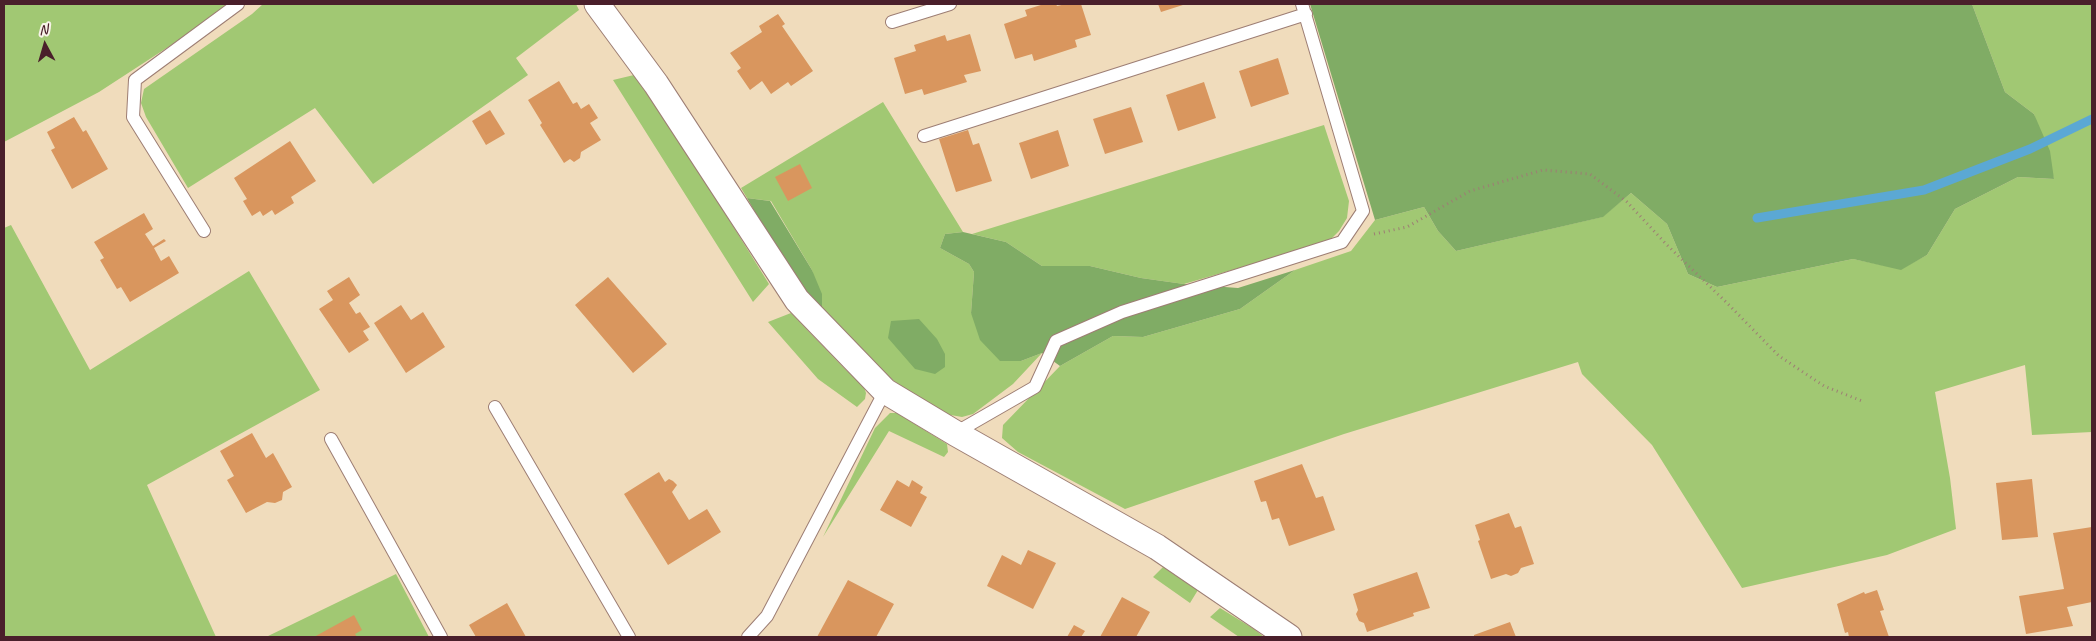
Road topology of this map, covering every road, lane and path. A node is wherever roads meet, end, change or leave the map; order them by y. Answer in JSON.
{"nodes":[{"id":1,"x":238,"y":4,"type":"edge"},
{"id":2,"x":597,"y":4,"type":"edge"},
{"id":3,"x":950,"y":4,"type":"edge"},
{"id":4,"x":1304,"y":9,"type":"edge"},
{"id":5,"x":892,"y":22,"type":"dead end"},
{"id":6,"x":924,"y":136,"type":"dead end"},
{"id":7,"x":204,"y":231,"type":"dead end"},
{"id":8,"x":1342,"y":242,"type":"junction"},
{"id":9,"x":885,"y":391,"type":"junction"},
{"id":10,"x":1862,"y":402,"type":"dead end"},
{"id":11,"x":494,"y":407,"type":"dead end"},
{"id":12,"x":955,"y":433,"type":"junction"},
{"id":13,"x":331,"y":439,"type":"dead end"},
{"id":14,"x":441,"y":637,"type":"edge"},
{"id":15,"x":630,"y":637,"type":"edge"},
{"id":16,"x":748,"y":637,"type":"edge"},
{"id":17,"x":1289,"y":637,"type":"edge"}],
"edges":[{"from":1,"to":7,"type":"lane"},
{"from":2,"to":9,"type":"street"},
{"from":3,"to":5,"type":"lane"},
{"from":4,"to":6,"type":"lane"},
{"from":4,"to":8,"type":"lane"},
{"from":8,"to":10,"type":"path"},
{"from":8,"to":12,"type":"lane"},
{"from":9,"to":12,"type":"street"},
{"from":9,"to":16,"type":"lane"},
{"from":11,"to":15,"type":"lane"},
{"from":12,"to":17,"type":"street"},
{"from":13,"to":14,"type":"lane"}]}
